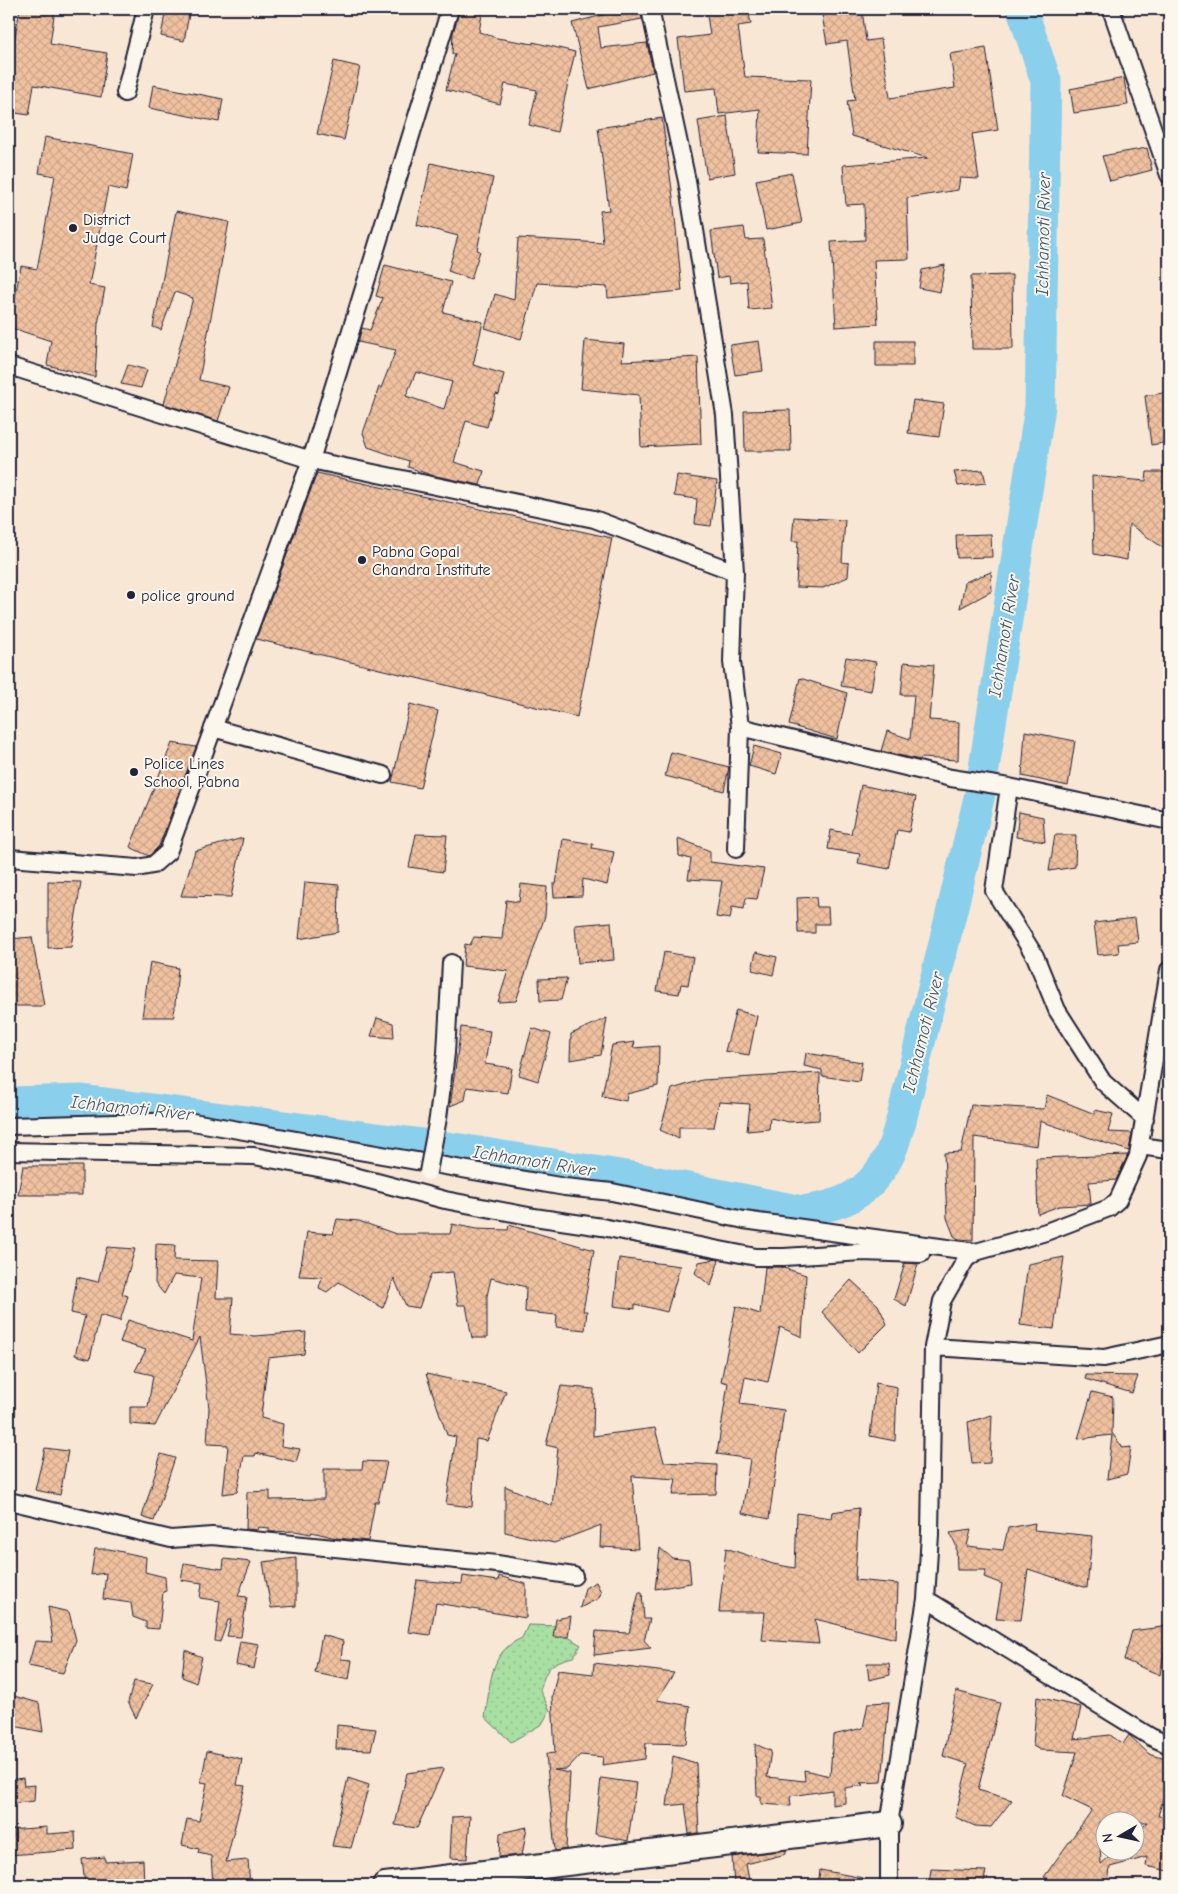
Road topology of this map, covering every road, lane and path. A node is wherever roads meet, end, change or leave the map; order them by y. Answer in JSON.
{"nodes":[{"id":1,"x":146,"y":9,"type":"edge"},
{"id":2,"x":450,"y":9,"type":"edge"},
{"id":3,"x":650,"y":9,"type":"edge"},
{"id":4,"x":1111,"y":9,"type":"edge"},
{"id":5,"x":125,"y":93,"type":"dead end"},
{"id":6,"x":1169,"y":175,"type":"edge"},
{"id":7,"x":9,"y":366,"type":"edge"},
{"id":8,"x":311,"y":460,"type":"junction"},
{"id":9,"x":734,"y":572,"type":"junction"},
{"id":10,"x":740,"y":727,"type":"junction"},
{"id":11,"x":214,"y":728,"type":"junction"},
{"id":12,"x":383,"y":775,"type":"dead end"},
{"id":13,"x":1008,"y":787,"type":"junction"},
{"id":14,"x":1169,"y":821,"type":"edge"},
{"id":15,"x":736,"y":849,"type":"dead end"},
{"id":16,"x":9,"y":858,"type":"edge"},
{"id":17,"x":451,"y":962,"type":"dead end"},
{"id":18,"x":1169,"y":970,"type":"edge"},
{"id":19,"x":1145,"y":1119,"type":"junction"},
{"id":20,"x":9,"y":1126,"type":"edge"},
{"id":21,"x":1140,"y":1146,"type":"junction"},
{"id":22,"x":1169,"y":1150,"type":"edge"},
{"id":23,"x":9,"y":1151,"type":"edge"},
{"id":24,"x":424,"y":1194,"type":"junction"},
{"id":25,"x":971,"y":1256,"type":"junction"},
{"id":26,"x":1169,"y":1344,"type":"edge"},
{"id":27,"x":933,"y":1347,"type":"junction"},
{"id":28,"x":9,"y":1501,"type":"edge"},
{"id":29,"x":574,"y":1576,"type":"dead end"},
{"id":30,"x":926,"y":1599,"type":"junction"},
{"id":31,"x":1169,"y":1745,"type":"edge"},
{"id":32,"x":889,"y":1824,"type":"junction"},
{"id":33,"x":385,"y":1885,"type":"edge"},
{"id":34,"x":889,"y":1885,"type":"edge"}],
"edges":[{"from":1,"to":5,"type":"street"},
{"from":2,"to":8,"type":"street"},
{"from":3,"to":9,"type":"street"},
{"from":4,"to":6,"type":"street"},
{"from":7,"to":8,"type":"street"},
{"from":8,"to":9,"type":"street"},
{"from":8,"to":11,"type":"street"},
{"from":9,"to":10,"type":"street"},
{"from":10,"to":13,"type":"street"},
{"from":10,"to":15,"type":"street"},
{"from":11,"to":12,"type":"street"},
{"from":11,"to":16,"type":"street"},
{"from":13,"to":14,"type":"street"},
{"from":13,"to":19,"type":"street"},
{"from":17,"to":24,"type":"street","bridge":true},
{"from":18,"to":19,"type":"street"},
{"from":19,"to":21,"type":"street"},
{"from":20,"to":25,"type":"street"},
{"from":21,"to":22,"type":"street"},
{"from":21,"to":25,"type":"street"},
{"from":23,"to":24,"type":"street"},
{"from":24,"to":25,"type":"street"},
{"from":25,"to":27,"type":"street"},
{"from":26,"to":27,"type":"street"},
{"from":27,"to":30,"type":"street"},
{"from":28,"to":29,"type":"street"},
{"from":30,"to":31,"type":"street"},
{"from":30,"to":32,"type":"street"},
{"from":32,"to":33,"type":"street"},
{"from":32,"to":34,"type":"street"}]}
